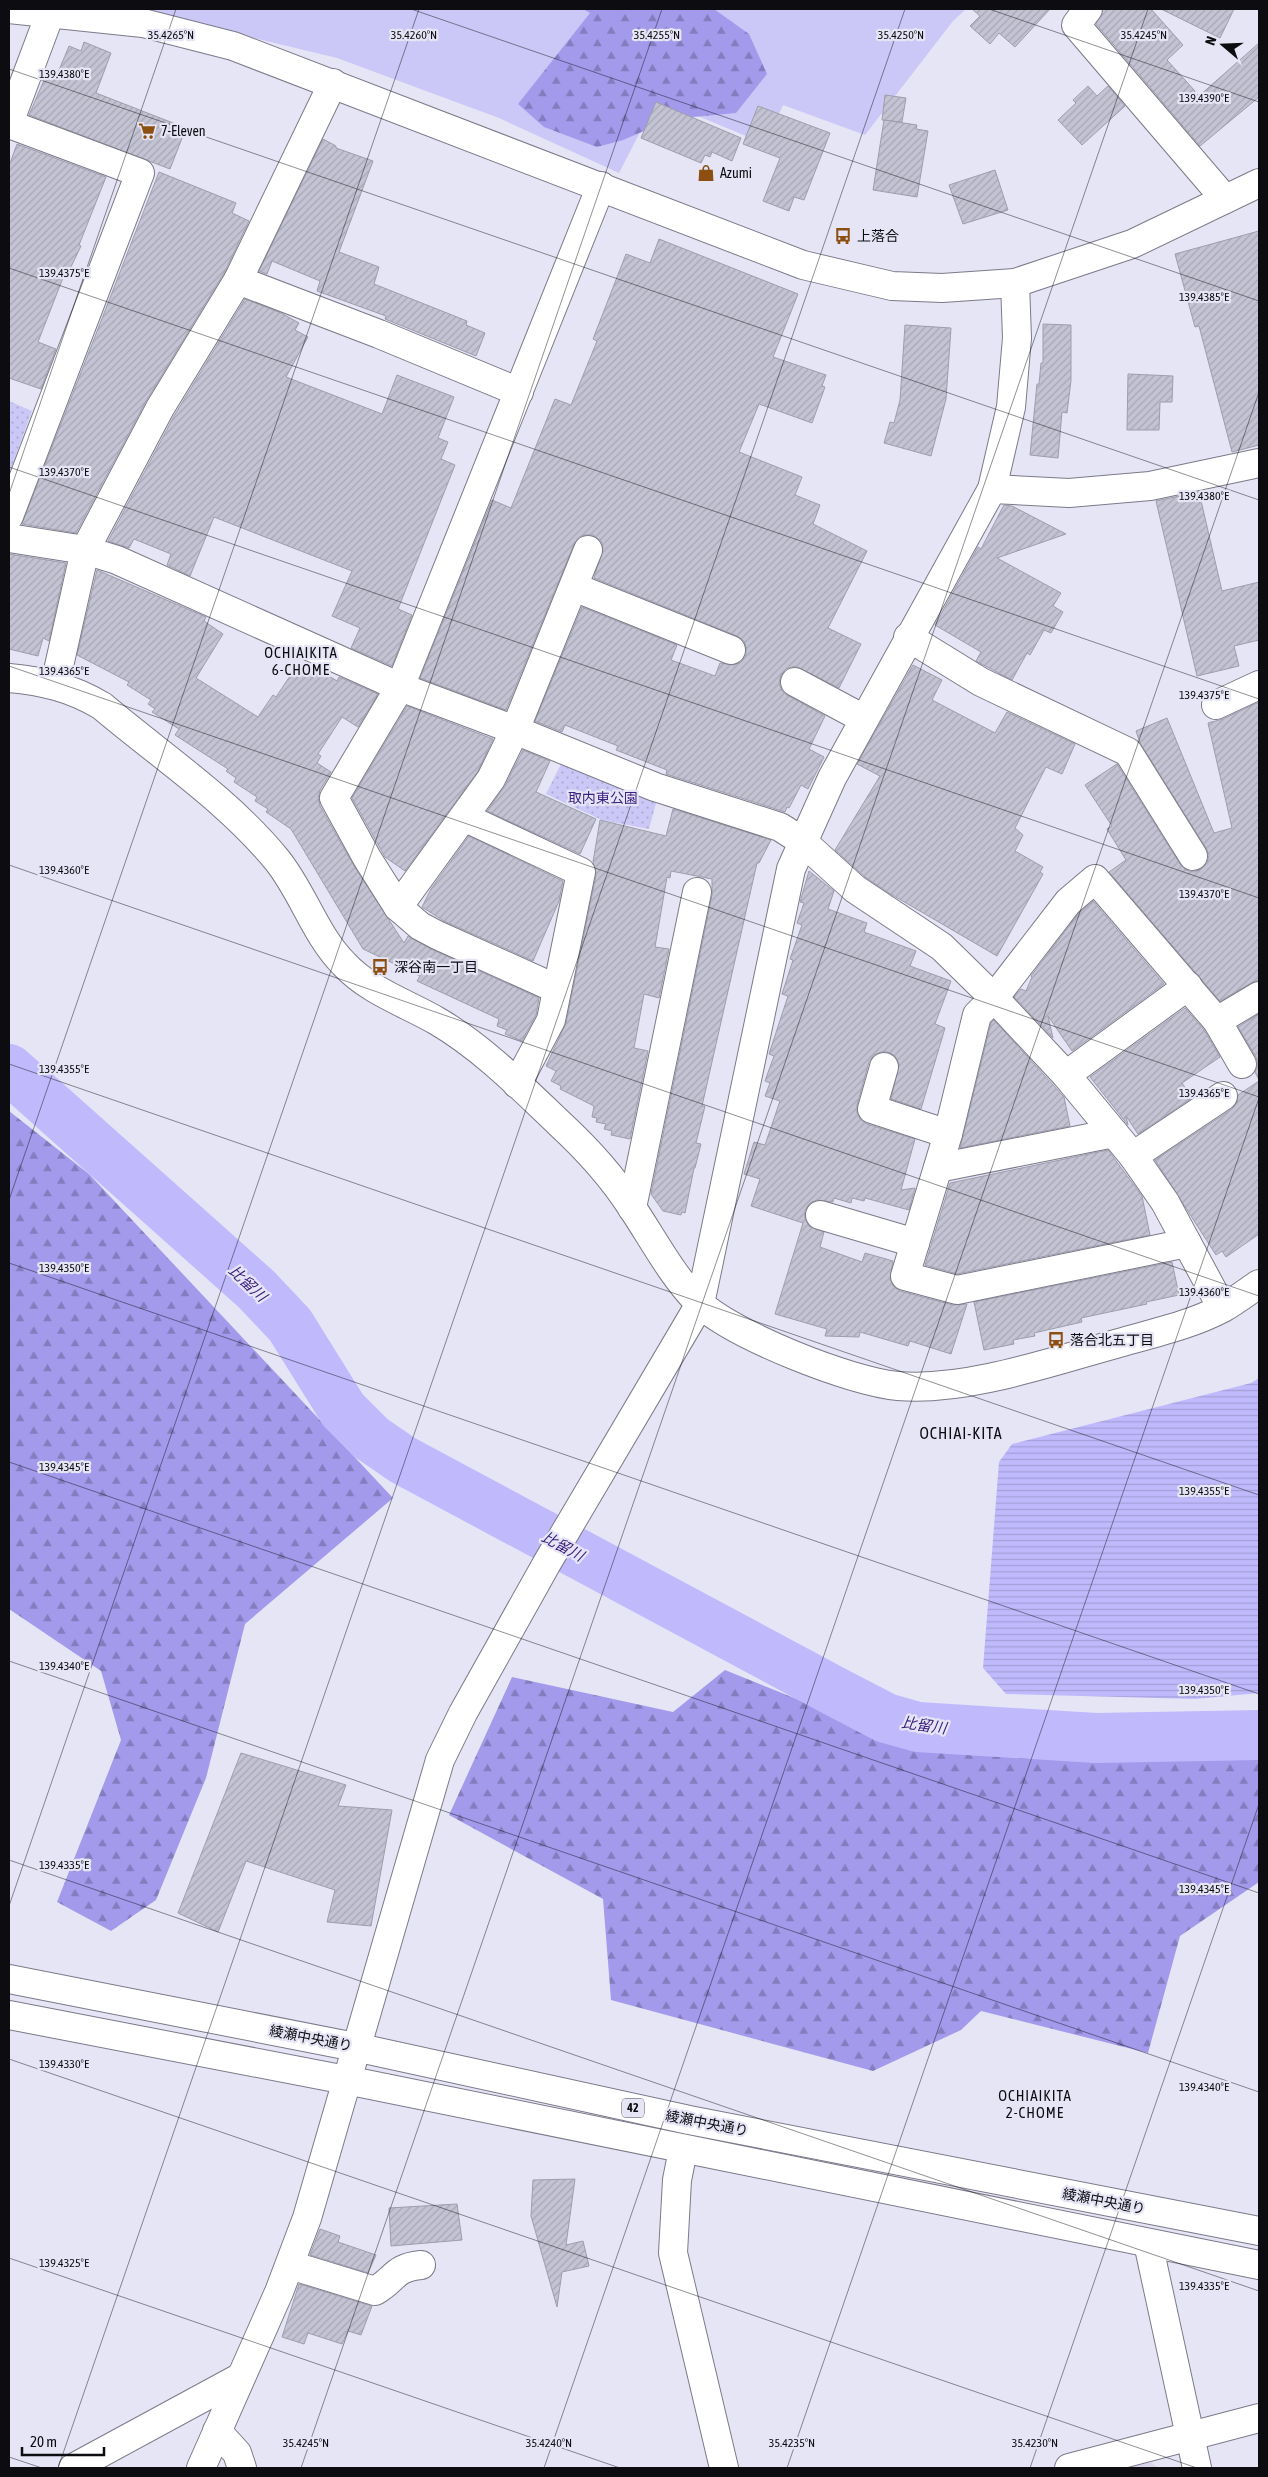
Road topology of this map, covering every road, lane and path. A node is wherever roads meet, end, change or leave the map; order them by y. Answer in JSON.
{"nodes":[{"id":1,"x":9,"y":9,"type":"edge"},
{"id":2,"x":1088,"y":9,"type":"edge"},
{"id":3,"x":50,"y":14,"type":"junction"},
{"id":4,"x":333,"y":83,"type":"junction"},
{"id":5,"x":9,"y":124,"type":"edge"},
{"id":6,"x":1259,"y":183,"type":"edge"},
{"id":7,"x":601,"y":186,"type":"junction"},
{"id":8,"x":1225,"y":199,"type":"junction"},
{"id":9,"x":238,"y":280,"type":"junction"},
{"id":10,"x":1015,"y":283,"type":"junction"},
{"id":11,"x":519,"y":392,"type":"junction"},
{"id":12,"x":1259,"y":463,"type":"edge"},
{"id":13,"x":992,"y":489,"type":"junction"},
{"id":14,"x":9,"y":516,"type":"edge"},
{"id":15,"x":9,"y":538,"type":"edge"},
{"id":16,"x":85,"y":550,"type":"junction"},
{"id":17,"x":588,"y":550,"type":"dead end"},
{"id":18,"x":574,"y":588,"type":"junction"},
{"id":19,"x":908,"y":637,"type":"junction"},
{"id":20,"x":730,"y":650,"type":"dead end"},
{"id":21,"x":9,"y":678,"type":"edge"},
{"id":22,"x":795,"y":682,"type":"dead end"},
{"id":23,"x":55,"y":684,"type":"junction"},
{"id":24,"x":1259,"y":685,"type":"edge"},
{"id":25,"x":400,"y":687,"type":"junction"},
{"id":26,"x":1216,"y":705,"type":"dead end"},
{"id":27,"x":864,"y":719,"type":"junction"},
{"id":28,"x":515,"y":730,"type":"junction"},
{"id":29,"x":464,"y":817,"type":"junction"},
{"id":30,"x":802,"y":841,"type":"junction"},
{"id":31,"x":1193,"y":856,"type":"dead end"},
{"id":32,"x":697,"y":892,"type":"dead end"},
{"id":33,"x":398,"y":907,"type":"junction"},
{"id":34,"x":1188,"y":986,"type":"junction"},
{"id":35,"x":557,"y":989,"type":"junction"},
{"id":36,"x":1259,"y":996,"type":"edge"},
{"id":37,"x":994,"y":998,"type":"junction"},
{"id":38,"x":1217,"y":1021,"type":"junction"},
{"id":39,"x":1242,"y":1064,"type":"dead end"},
{"id":40,"x":884,"y":1067,"type":"dead end"},
{"id":41,"x":1066,"y":1075,"type":"junction"},
{"id":42,"x":517,"y":1084,"type":"junction"},
{"id":43,"x":1223,"y":1096,"type":"dead end"},
{"id":44,"x":948,"y":1134,"type":"junction"},
{"id":45,"x":1114,"y":1134,"type":"junction"},
{"id":46,"x":1133,"y":1156,"type":"junction"},
{"id":47,"x":938,"y":1168,"type":"junction"},
{"id":48,"x":632,"y":1208,"type":"junction"},
{"id":49,"x":820,"y":1214,"type":"dead end"},
{"id":50,"x":915,"y":1243,"type":"junction"},
{"id":51,"x":1187,"y":1243,"type":"junction"},
{"id":52,"x":1259,"y":1284,"type":"edge"},
{"id":53,"x":700,"y":1304,"type":"junction"},
{"id":54,"x":1222,"y":1308,"type":"junction"},
{"id":55,"x":9,"y":1979,"type":"edge"},
{"id":56,"x":9,"y":2015,"type":"edge"},
{"id":57,"x":355,"y":2047,"type":"junction"},
{"id":58,"x":346,"y":2080,"type":"junction"},
{"id":59,"x":683,"y":2150,"type":"junction"},
{"id":60,"x":1259,"y":2231,"type":"edge"},
{"id":61,"x":1148,"y":2243,"type":"junction"},
{"id":62,"x":290,"y":2265,"type":"junction"},
{"id":63,"x":421,"y":2265,"type":"dead end"},
{"id":64,"x":1259,"y":2265,"type":"edge"},
{"id":65,"x":239,"y":2378,"type":"junction"},
{"id":66,"x":1259,"y":2418,"type":"edge"},
{"id":67,"x":217,"y":2431,"type":"junction"},
{"id":68,"x":1190,"y":2436,"type":"junction"},
{"id":69,"x":73,"y":2468,"type":"edge"},
{"id":70,"x":201,"y":2468,"type":"edge"},
{"id":71,"x":242,"y":2468,"type":"edge"},
{"id":72,"x":724,"y":2468,"type":"edge"},
{"id":73,"x":1069,"y":2468,"type":"edge"},
{"id":74,"x":1197,"y":2468,"type":"edge"}],
"edges":[{"from":1,"to":3,"type":"street"},
{"from":2,"to":8,"type":"street"},
{"from":3,"to":4,"type":"street"},
{"from":3,"to":5,"type":"street"},
{"from":4,"to":7,"type":"street"},
{"from":4,"to":9,"type":"street"},
{"from":5,"to":14,"type":"street"},
{"from":6,"to":8,"type":"street"},
{"from":7,"to":10,"type":"street"},
{"from":7,"to":11,"type":"street"},
{"from":8,"to":10,"type":"street"},
{"from":9,"to":11,"type":"street"},
{"from":9,"to":16,"type":"street"},
{"from":10,"to":13,"type":"street"},
{"from":11,"to":25,"type":"street"},
{"from":12,"to":13,"type":"street"},
{"from":13,"to":19,"type":"street"},
{"from":15,"to":16,"type":"street"},
{"from":16,"to":23,"type":"street"},
{"from":16,"to":25,"type":"street"},
{"from":17,"to":18,"type":"street"},
{"from":18,"to":20,"type":"street"},
{"from":18,"to":28,"type":"street"},
{"from":19,"to":27,"type":"street"},
{"from":19,"to":31,"type":"street"},
{"from":21,"to":23,"type":"street"},
{"from":22,"to":27,"type":"street"},
{"from":23,"to":42,"type":"street"},
{"from":24,"to":26,"type":"street"},
{"from":25,"to":28,"type":"street"},
{"from":25,"to":33,"type":"street"},
{"from":27,"to":30,"type":"street"},
{"from":28,"to":29,"type":"street"},
{"from":28,"to":30,"type":"street"},
{"from":29,"to":33,"type":"street"},
{"from":29,"to":35,"type":"street"},
{"from":30,"to":37,"type":"street"},
{"from":30,"to":53,"type":"street"},
{"from":32,"to":48,"type":"street"},
{"from":33,"to":35,"type":"street"},
{"from":34,"to":37,"type":"street"},
{"from":34,"to":38,"type":"street"},
{"from":34,"to":41,"type":"street"},
{"from":35,"to":42,"type":"street"},
{"from":36,"to":38,"type":"street"},
{"from":37,"to":41,"type":"street"},
{"from":37,"to":44,"type":"street"},
{"from":38,"to":39,"type":"street"},
{"from":40,"to":44,"type":"street"},
{"from":41,"to":45,"type":"street"},
{"from":42,"to":48,"type":"street"},
{"from":43,"to":46,"type":"street"},
{"from":44,"to":47,"type":"street"},
{"from":45,"to":46,"type":"street"},
{"from":45,"to":47,"type":"street"},
{"from":46,"to":51,"type":"street"},
{"from":47,"to":50,"type":"street"},
{"from":48,"to":53,"type":"street"},
{"from":49,"to":50,"type":"street"},
{"from":50,"to":51,"type":"street"},
{"from":51,"to":54,"type":"street"},
{"from":52,"to":54,"type":"street"},
{"from":53,"to":54,"type":"street"},
{"from":53,"to":57,"type":"street"},
{"from":55,"to":57,"type":"street","name":"綾瀬中央通り","number":"42"},
{"from":56,"to":58,"type":"street","number":"42"},
{"from":57,"to":58,"type":"street"},
{"from":57,"to":60,"type":"street","name":"綾瀬中央通り","number":"42"},
{"from":58,"to":59,"type":"street","number":"42"},
{"from":58,"to":62,"type":"street"},
{"from":59,"to":61,"type":"street","number":"42"},
{"from":59,"to":72,"type":"street"},
{"from":61,"to":64,"type":"street","number":"42"},
{"from":61,"to":68,"type":"street"},
{"from":62,"to":63,"type":"street"},
{"from":62,"to":65,"type":"street"},
{"from":65,"to":67,"type":"street"},
{"from":65,"to":69,"type":"street"},
{"from":66,"to":68,"type":"street"},
{"from":67,"to":70,"type":"street"},
{"from":67,"to":71,"type":"street"},
{"from":68,"to":73,"type":"street"},
{"from":68,"to":74,"type":"street"}]}
